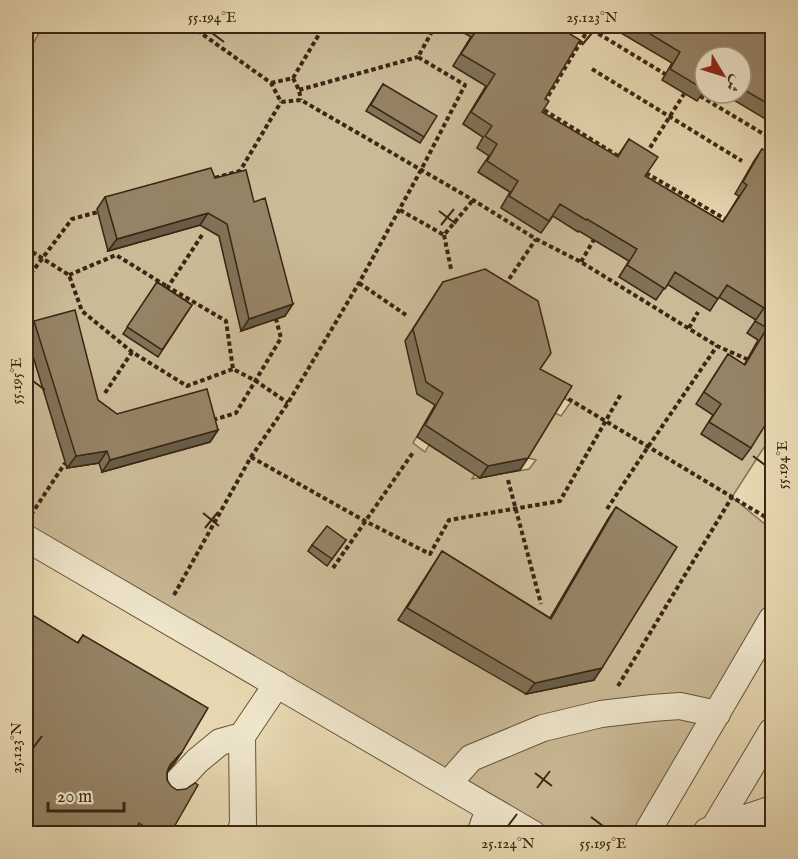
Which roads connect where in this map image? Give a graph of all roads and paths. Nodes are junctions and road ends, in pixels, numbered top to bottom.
1 (191, 26) edge
2 (324, 26) edge
3 (435, 26) edge
4 (418, 57) junction
5 (592, 69) dead end
6 (665, 74) dead end
7 (293, 78) junction
8 (271, 83) junction
9 (299, 90) junction
10 (684, 94) edge
11 (301, 100) junction
12 (280, 102) junction
13 (715, 105) edge
14 (670, 117) junction
15 (772, 140) edge
16 (618, 156) edge
17 (742, 161) dead end
18 (641, 163) edge
19 (421, 170) junction
20 (240, 171) junction
21 (646, 173) edge
22 (212, 179) edge
23 (242, 182) edge
24 (473, 200) junction
25 (400, 210) junction
26 (98, 212) dead end
27 (732, 213) edge
28 (599, 232) edge
29 (202, 235) edge
30 (444, 236) junction
31 (536, 239) junction
32 (26, 248) edge
33 (41, 258) junction
34 (581, 262) junction
35 (451, 268) dead end
36 (69, 275) junction
37 (26, 280) edge
38 (359, 283) junction
39 (168, 287) junction
40 (504, 287) edge
41 (698, 312) dead end
42 (26, 313) edge
43 (406, 315) dead end
44 (276, 319) edge
45 (688, 328) junction
46 (31, 332) dead end
47 (717, 346) junction
48 (132, 352) junction
49 (755, 354) edge
50 (233, 369) junction
51 (256, 381) junction
52 (105, 393) dead end
53 (561, 394) edge
54 (621, 394) dead end
55 (288, 403) junction
56 (606, 421) junction
57 (204, 422) edge
58 (648, 447) junction
59 (414, 451) dead end
60 (251, 457) junction
61 (65, 463) dead end
62 (508, 480) edge
63 (732, 497) junction
64 (515, 509) junction
65 (607, 509) dead end
66 (365, 521) junction
67 (772, 521) edge
68 (26, 524) edge
69 (26, 538) edge
70 (333, 568) edge
71 (541, 604) dead end
72 (161, 617) junction
73 (772, 620) edge
74 (277, 684) junction
75 (601, 714) junction
76 (717, 714) junction
77 (772, 731) edge
78 (242, 736) junction
79 (448, 784) junction
80 (174, 787) edge
81 (772, 809) edge
82 (492, 810) junction
83 (707, 831) edge
84 (239, 834) edge
85 (480, 834) edge
86 (533, 834) edge
87 (646, 834) edge

1 - 8 path
2 - 7 path
3 - 4 path
4 - 9 path
4 - 19 path
5 - 14 path
6 - 16 path
7 - 8 path
7 - 9 path
8 - 12 path
9 - 11 path
10 - 14 path
11 - 12 path
11 - 19 path
12 - 20 path
13 - 15 path
14 - 17 path
14 - 18 path
19 - 24 path
19 - 25 path
20 - 22 path
20 - 23 path
21 - 27 path
24 - 30 path
24 - 31 path
25 - 30 path
25 - 38 path
26 - 33 path
28 - 34 path
29 - 39 path
30 - 35 path
31 - 34 path
31 - 40 path
32 - 33 path
33 - 36 path
33 - 37 path
34 - 45 path
36 - 39 path
36 - 48 path
38 - 43 path
38 - 55 path
39 - 50 path
41 - 45 path
42 - 46 path
44 - 51 path
45 - 47 path
47 - 49 path
47 - 58 path
48 - 50 path
48 - 52 path
50 - 51 path
51 - 55 path
51 - 57 path
53 - 56 path
54 - 56 path
55 - 60 path
56 - 58 path
56 - 64 path
58 - 63 path
58 - 65 path
59 - 66 path
60 - 66 path
60 - 72 path
61 - 68 path
62 - 64 path
63 - 67 path
63 - 75 path
64 - 66 path
64 - 71 path
66 - 70 path
69 - 72 lane
72 - 74 lane
73 - 76 lane
74 - 78 lane
74 - 79 lane
75 - 76 lane
75 - 79 lane
76 - 87 lane
77 - 83 lane
78 - 80 lane
78 - 84 lane
79 - 82 lane
81 - 83 lane
82 - 85 lane
82 - 86 lane

